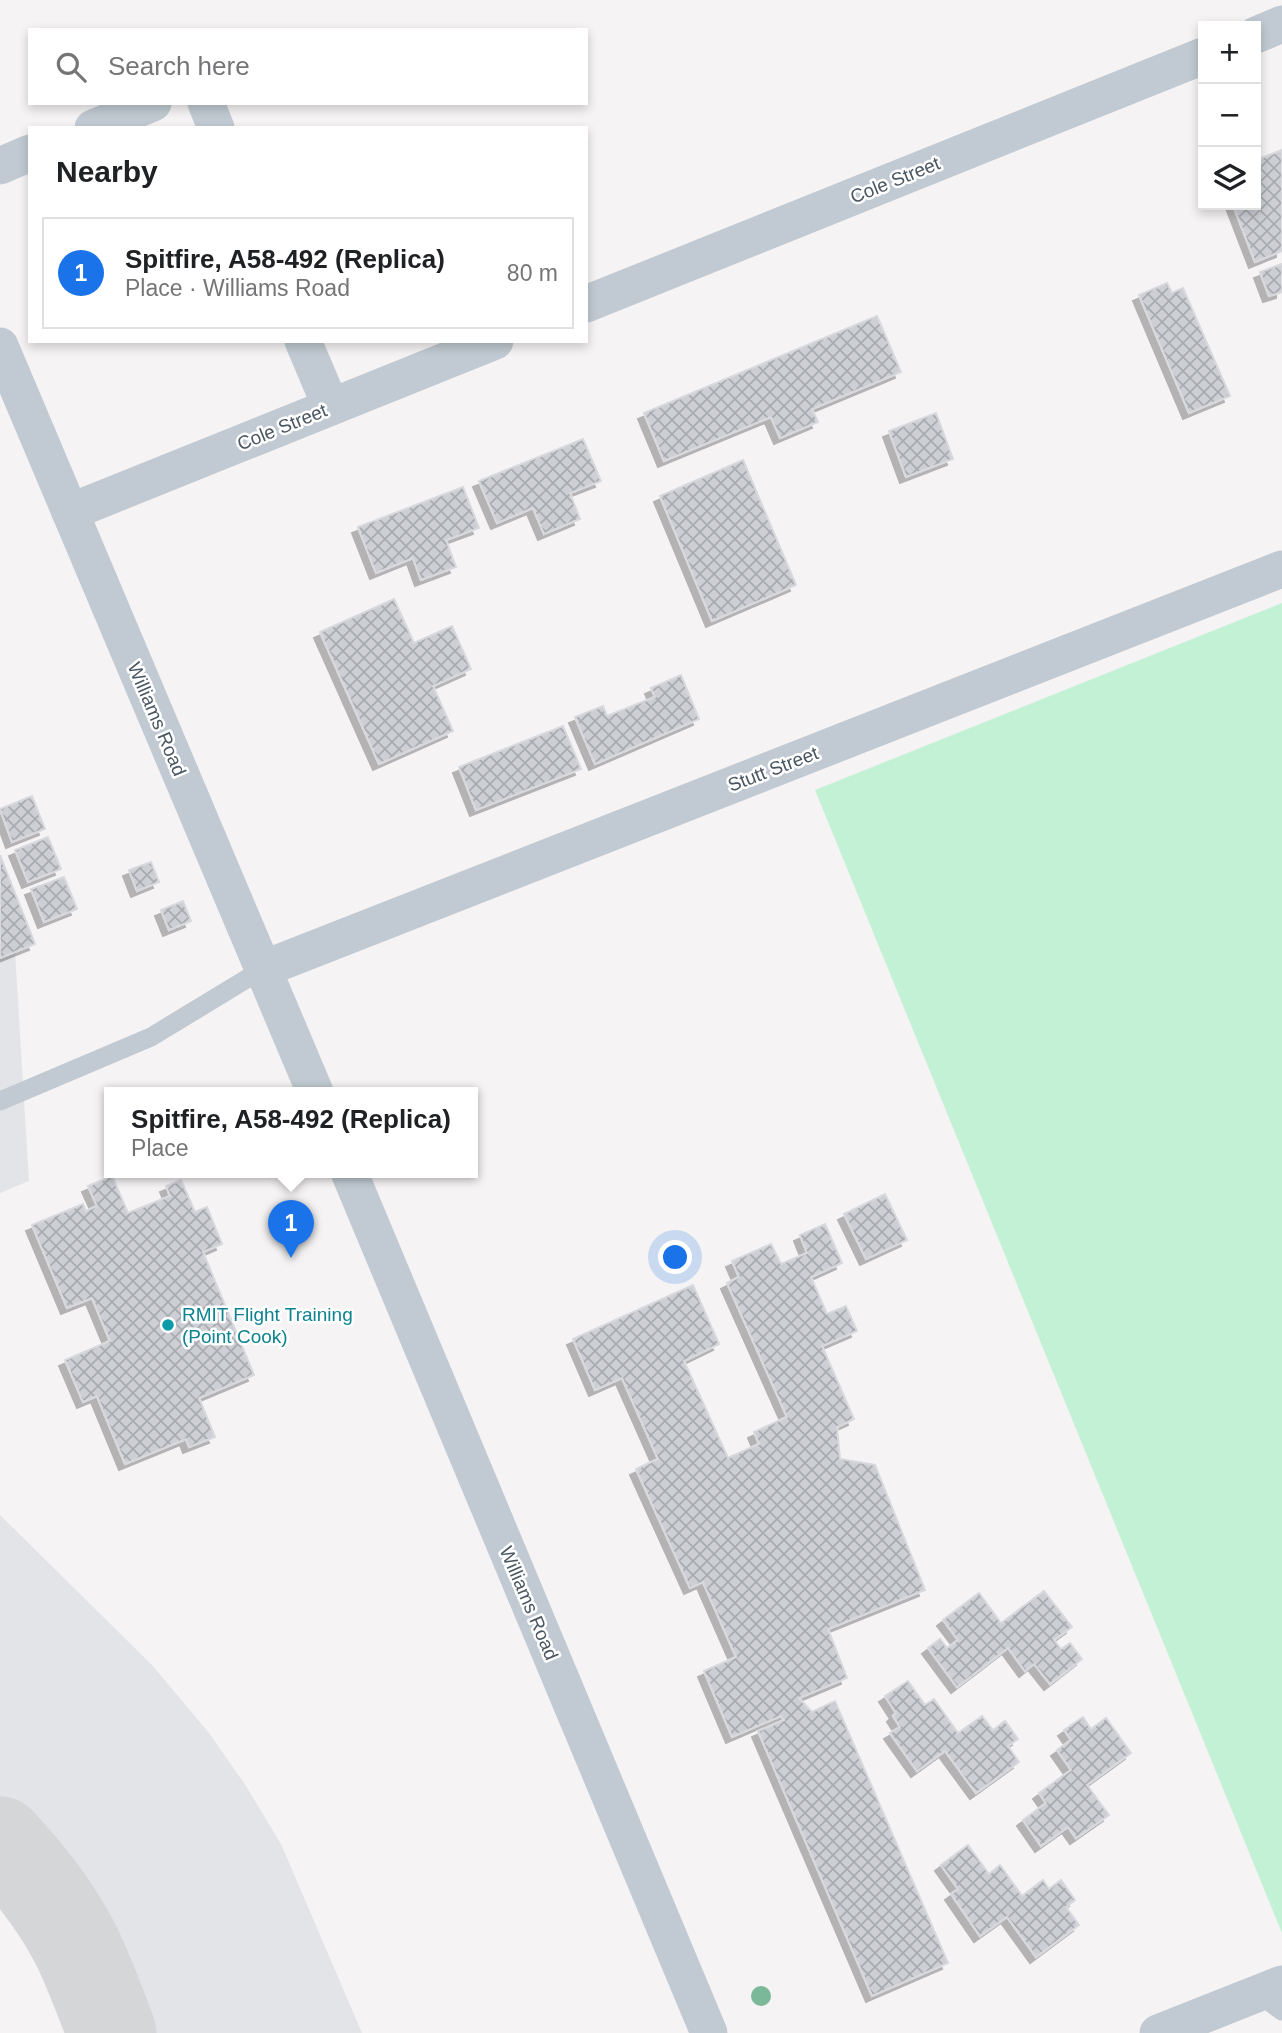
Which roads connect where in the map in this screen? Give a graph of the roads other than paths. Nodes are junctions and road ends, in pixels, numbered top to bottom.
1 (1282, 24) edge
2 (1261, 33) edge
3 (1198, 58) edge
4 (148, 105) edge
5 (207, 105) edge
6 (98, 126) edge
7 (215, 126) edge
8 (28, 154) edge
9 (0, 166) edge
10 (588, 303) edge
11 (304, 343) edge
12 (490, 343) edge
13 (0, 346) edge
14 (331, 407) junction
15 (70, 512) junction
16 (1282, 569) edge
17 (263, 968) junction
18 (313, 1087) edge
19 (0, 1101) edge
20 (352, 1178) edge
21 (1274, 1996) edge
22 (709, 2033) edge
23 (1158, 2033) edge

1 - 2 street
3 - 10 street, Cole Street
4 - 6 street
5 - 7 street
8 - 9 street
11 - 14 street
12 - 14 street, Cole Street
13 - 15 street, Williams Road
14 - 15 street, Cole Street
15 - 17 street, Williams Road
16 - 17 street, Stutt Street
17 - 18 street, Williams Road
17 - 19 lane
20 - 22 street, Williams Road
21 - 23 street

